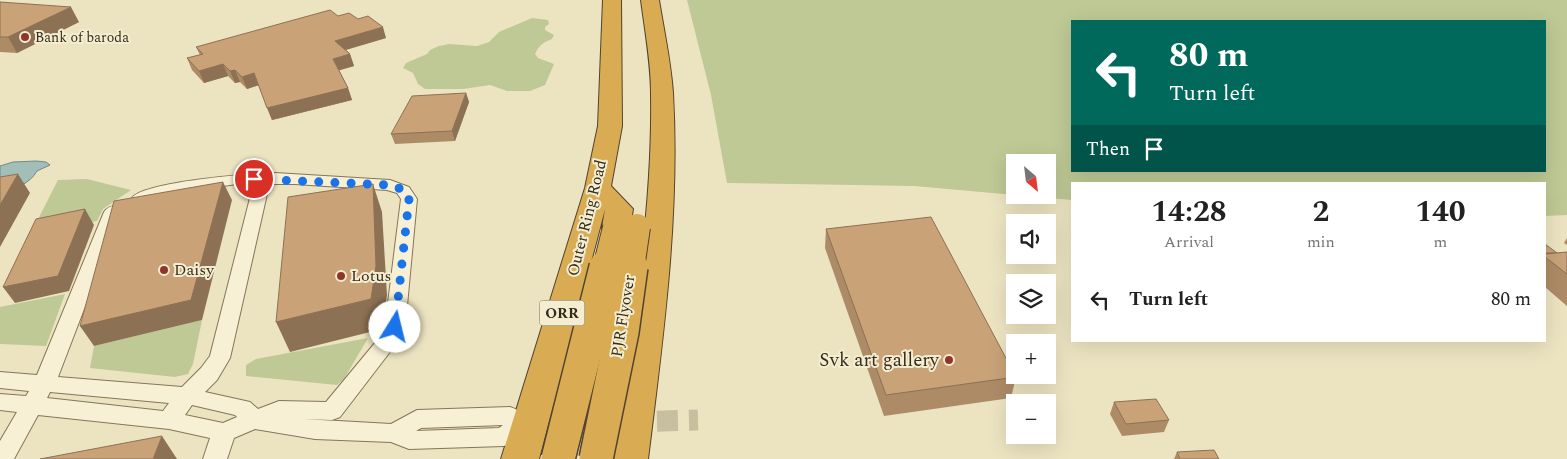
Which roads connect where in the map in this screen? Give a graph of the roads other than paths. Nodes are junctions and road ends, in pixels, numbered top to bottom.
1 (612, 0) edge
2 (650, 0) edge
3 (661, 172) junction
4 (599, 177) junction
5 (259, 194) dead end
6 (627, 227) junction
7 (0, 380) edge
8 (44, 384) junction
9 (188, 396) junction
10 (0, 402) edge
11 (30, 407) junction
12 (169, 420) junction
13 (255, 420) junction
14 (224, 432) junction
15 (394, 433) dead end
16 (2, 459) edge
17 (216, 459) edge
18 (520, 459) edge
19 (558, 459) edge
20 (596, 459) edge
21 (630, 459) edge

1 - 4 highway, Outer Ring Road / ORR
2 - 3 highway
3 - 6 highway, PJR Flyover
3 - 21 highway
4 - 6 highway, PJR Flyover
4 - 18 highway, Outer Ring Road / ORR
5 - 9 street
6 - 19 highway, PJR Flyover, bridge
6 - 20 highway, PJR Flyover, bridge
7 - 8 street
8 - 9 street
8 - 11 street
8 - 13 street
9 - 12 street
9 - 13 street
10 - 11 street
11 - 12 street
11 - 16 street
12 - 14 street
13 - 14 street
13 - 15 street
14 - 17 street

